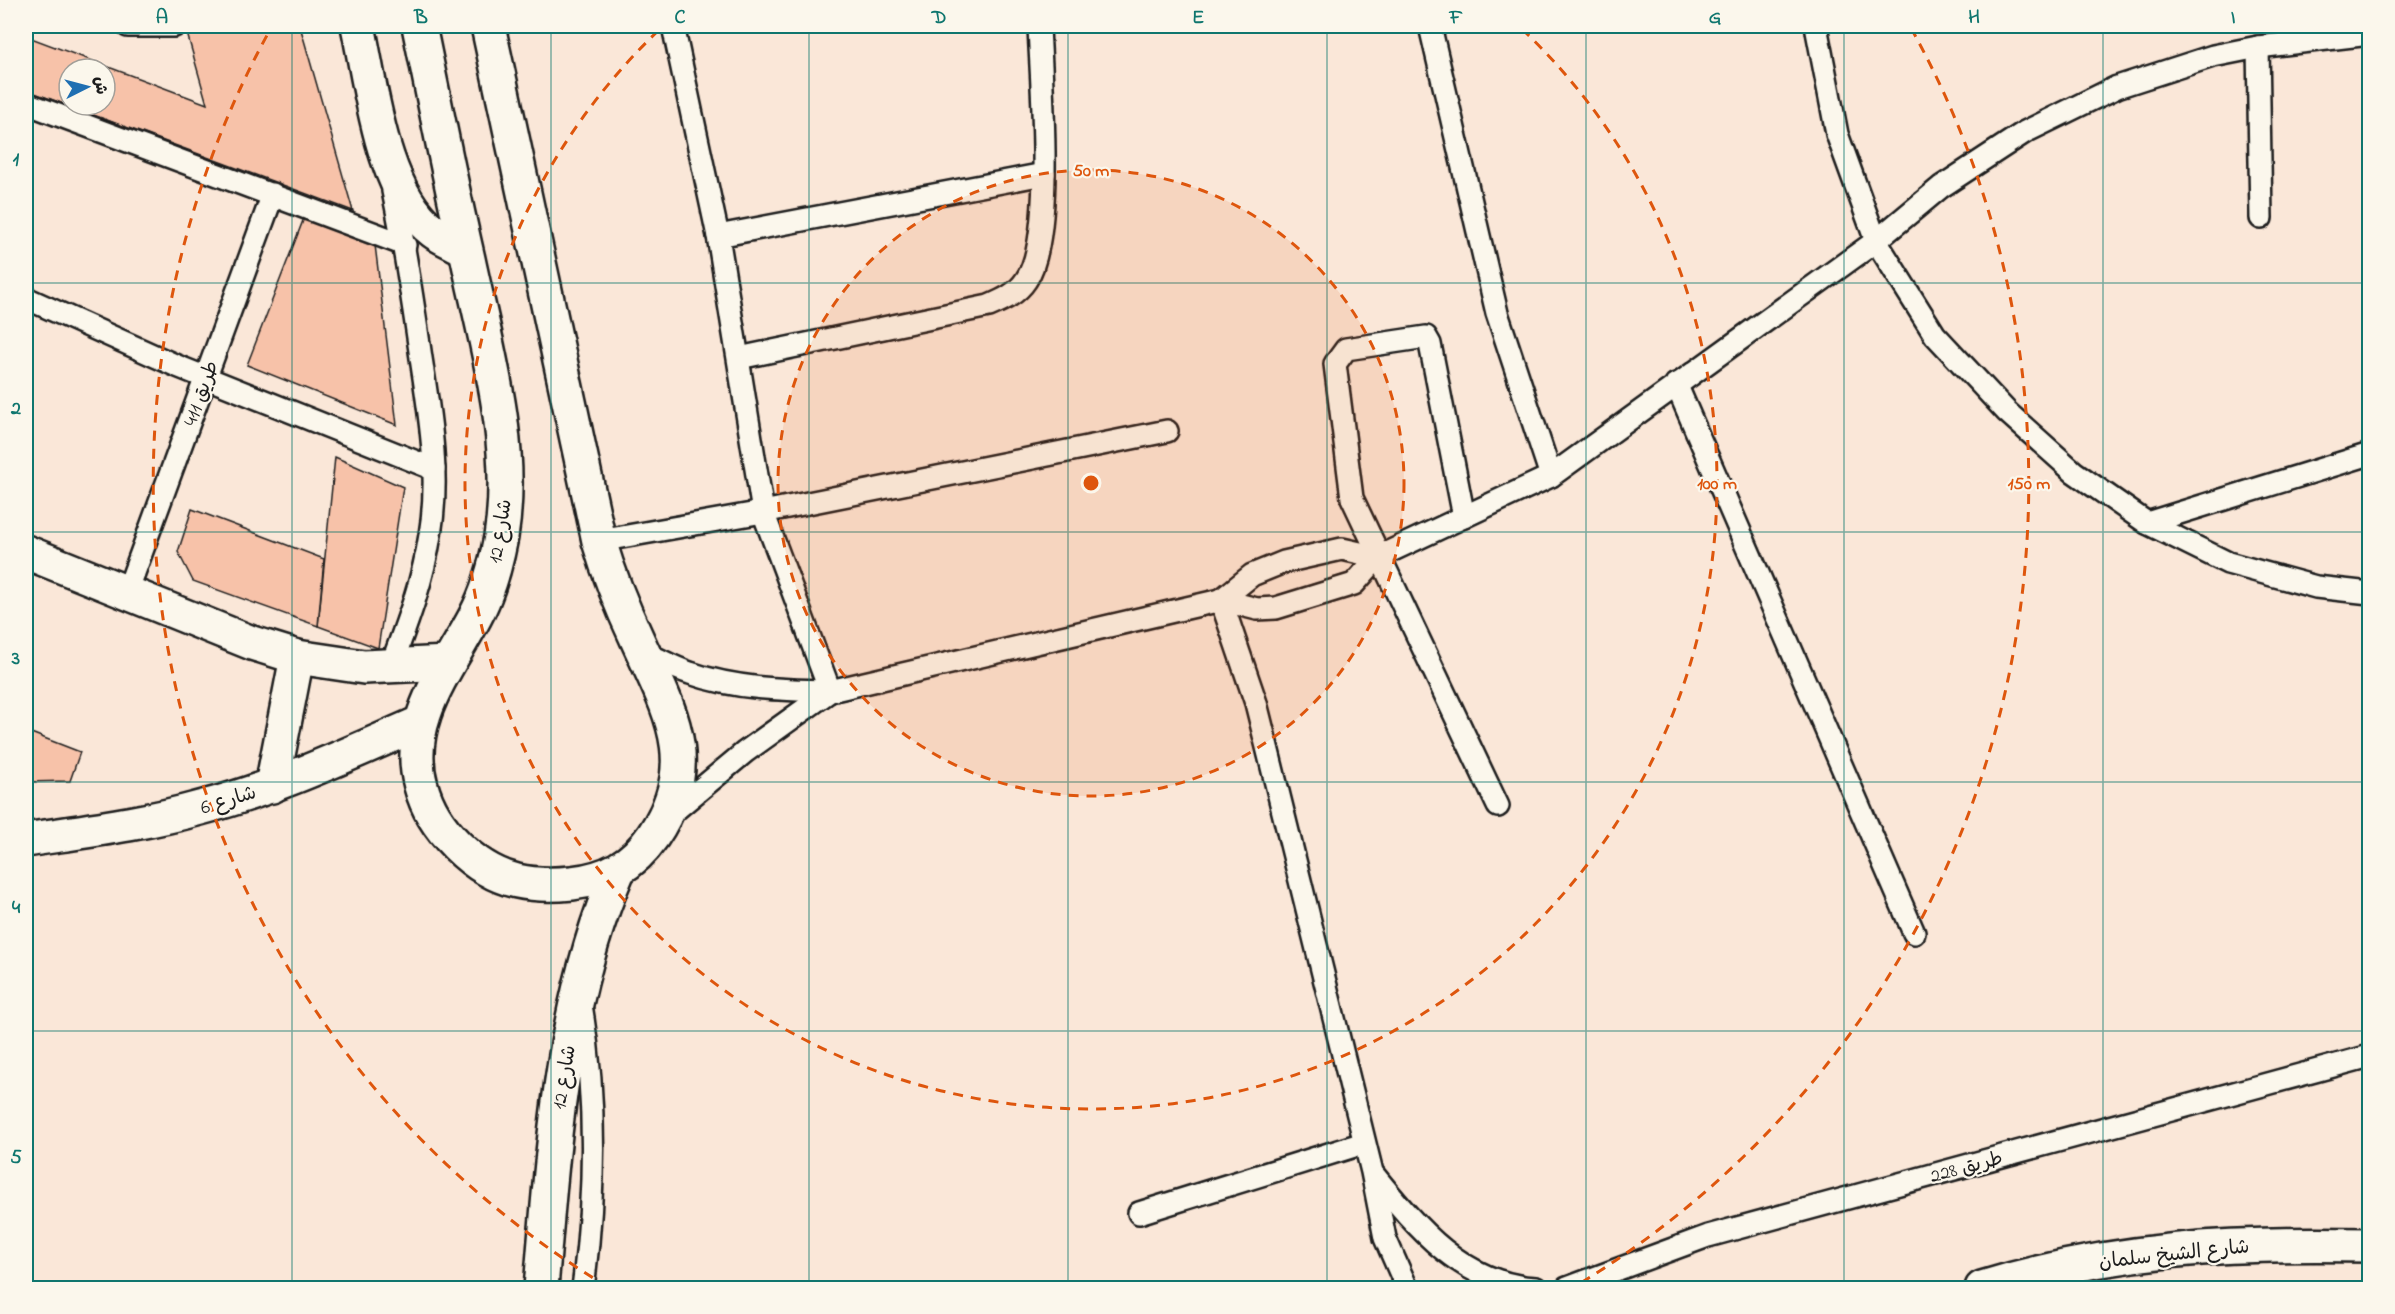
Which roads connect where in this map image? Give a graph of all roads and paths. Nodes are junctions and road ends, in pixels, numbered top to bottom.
1 (128, 26) edge
2 (174, 26) edge
3 (358, 26) edge
4 (419, 26) edge
5 (488, 26) edge
6 (673, 26) edge
7 (1040, 26) edge
8 (1430, 26) edge
9 (1816, 26) edge
10 (2370, 34) edge
11 (2258, 47) junction
12 (26, 103) edge
13 (386, 156) junction
14 (1044, 174) junction
15 (273, 194) junction
16 (2261, 218) dead end
17 (718, 236) junction
18 (1876, 241) junction
19 (405, 245) junction
20 (465, 249) junction
21 (26, 298) edge
22 (739, 358) junction
23 (206, 377) junction
24 (1676, 384) junction
25 (1167, 431) dead end
26 (2370, 454) edge
27 (434, 469) junction
28 (1551, 476) junction
29 (763, 512) junction
30 (1464, 517) junction
31 (2147, 523) junction
32 (599, 541) junction
33 (26, 552) edge
34 (1378, 557) junction
35 (127, 592) junction
36 (2370, 593) edge
37 (1221, 600) junction
38 (643, 652) junction
39 (297, 657) junction
40 (448, 663) junction
41 (391, 666) junction
42 (830, 691) junction
43 (420, 723) junction
44 (272, 786) junction
45 (1498, 806) dead end
46 (665, 819) junction
47 (26, 840) edge
48 (617, 873) junction
49 (1914, 933) dead end
50 (578, 992) junction
51 (2370, 1056) edge
52 (1364, 1143) junction
53 (1372, 1172) junction
54 (1139, 1213) dead end
55 (2370, 1245) edge
56 (541, 1288) edge
57 (583, 1288) edge
58 (1407, 1288) edge
59 (1536, 1288) edge
60 (1567, 1288) edge
61 (1982, 1288) edge

1 - 2 lane
3 - 13 street
4 - 20 street, شارع 12
5 - 32 street, شارع 12
6 - 17 lane
7 - 14 lane
8 - 28 lane
9 - 18 lane
10 - 11 lane
11 - 16 lane
11 - 18 lane
12 - 15 lane
13 - 19 lane
13 - 20 street
14 - 17 lane
14 - 22 lane
15 - 19 lane
15 - 23 lane, طريق 411
17 - 22 lane
18 - 24 lane
18 - 31 lane
19 - 27 lane
20 - 40 street, شارع 12
21 - 23 lane
22 - 29 lane
23 - 27 lane
23 - 35 lane, طريق 411
24 - 28 lane
24 - 49 lane
25 - 29 lane
26 - 31 lane
27 - 41 lane
28 - 30 lane
29 - 32 lane
29 - 42 lane
30 - 34 lane
30 - 34 lane
31 - 36 lane
32 - 38 street, شارع 12
33 - 35 street
34 - 37 lane
34 - 37 lane
34 - 45 lane
35 - 39 street
37 - 42 lane
37 - 52 lane
38 - 42 lane
38 - 46 street, شارع 12
39 - 41 street
39 - 44 street
40 - 41 street
40 - 43 street, شارع 12
42 - 46 lane
43 - 44 street, شارع 6
43 - 48 street, شارع 12
44 - 47 street, شارع 6
46 - 48 street, شارع 12
48 - 50 street, شارع 12
50 - 56 street, شارع 12
50 - 57 lane
51 - 60 lane, طريق 228
52 - 53 lane
52 - 54 lane
53 - 58 lane
53 - 59 lane
55 - 61 street, شارع الشيخ سلمان

